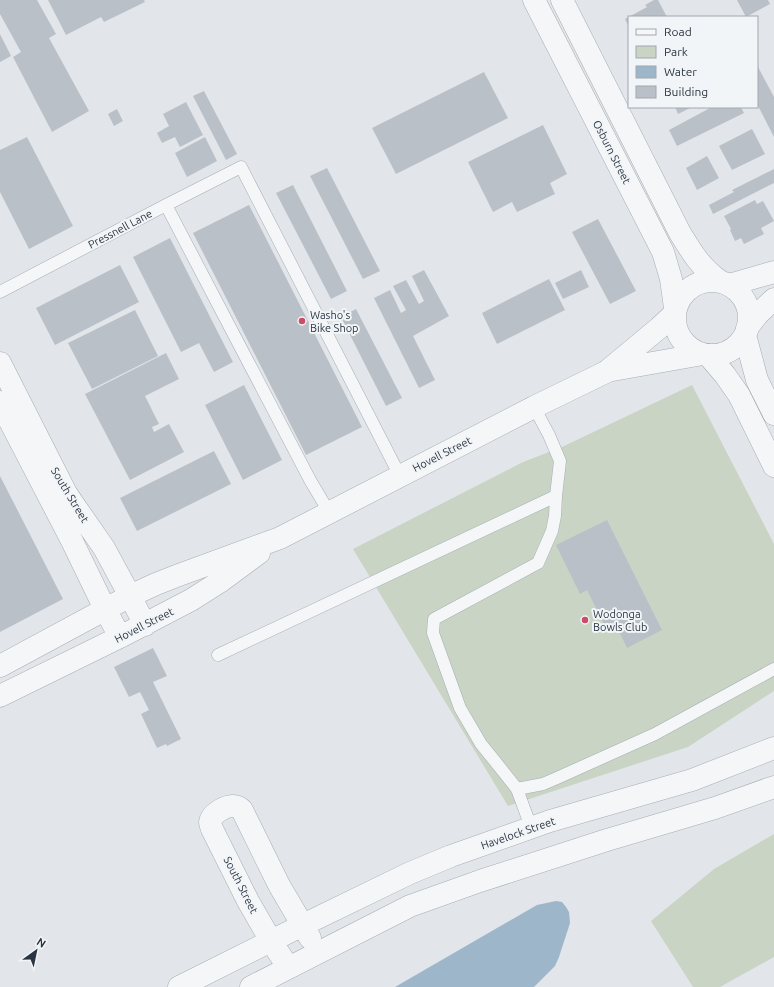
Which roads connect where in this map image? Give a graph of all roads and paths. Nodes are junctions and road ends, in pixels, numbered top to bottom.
1 (534, 0) edge
2 (562, 0) edge
3 (166, 205) junction
4 (774, 272) edge
5 (725, 284) junction
6 (0, 292) edge
7 (774, 299) edge
8 (675, 311) junction
9 (746, 331) junction
10 (706, 354) junction
11 (0, 363) edge
12 (606, 372) junction
13 (0, 402) edge
14 (534, 407) junction
15 (774, 414) edge
16 (774, 466) edge
17 (400, 476) junction
18 (556, 496) junction
19 (330, 512) junction
20 (280, 538) junction
21 (130, 596) junction
22 (105, 609) junction
23 (145, 625) junction
24 (120, 637) junction
25 (218, 655) dead end
26 (0, 666) edge
27 (774, 669) edge
28 (0, 696) edge
29 (774, 748) edge
30 (774, 787) edge
31 (517, 789) junction
32 (531, 827) junction
33 (303, 925) junction
34 (270, 941) junction
35 (318, 952) junction
36 (288, 968) junction
37 (179, 987) edge
38 (251, 987) edge

1 - 8 street, Osburn Street
2 - 5 street
3 - 6 lane, Pressnell Lane
3 - 17 lane, Pressnell Lane
3 - 19 lane
4 - 5 street
5 - 8 street
5 - 9 street
7 - 9 street
8 - 10 street
8 - 12 street, Hovell Street
9 - 10 street
9 - 15 street
10 - 12 street, Hovell Street
10 - 16 street
11 - 21 street, South Street
12 - 14 street, Hovell Street
13 - 22 street, South Street
14 - 17 street, Hovell Street
14 - 18 lane
17 - 19 street, Hovell Street
18 - 25 lane
18 - 31 lane
19 - 20 street, Hovell Street
20 - 21 street, Hovell Street
20 - 23 street, Hovell Street
21 - 22 street, Hovell Street
21 - 23 street, South Street
22 - 24 street, South Street
22 - 26 street, Hovell Street
23 - 24 street, Hovell Street
24 - 28 street, Hovell Street
27 - 31 lane
29 - 32 street, Havelock Street
30 - 35 street
31 - 32 lane
32 - 33 street, Havelock Street
33 - 34 street, Havelock Street
33 - 34 street, South Street
33 - 35 street
34 - 36 street
34 - 37 street, Havelock Street
35 - 36 street
36 - 38 street

